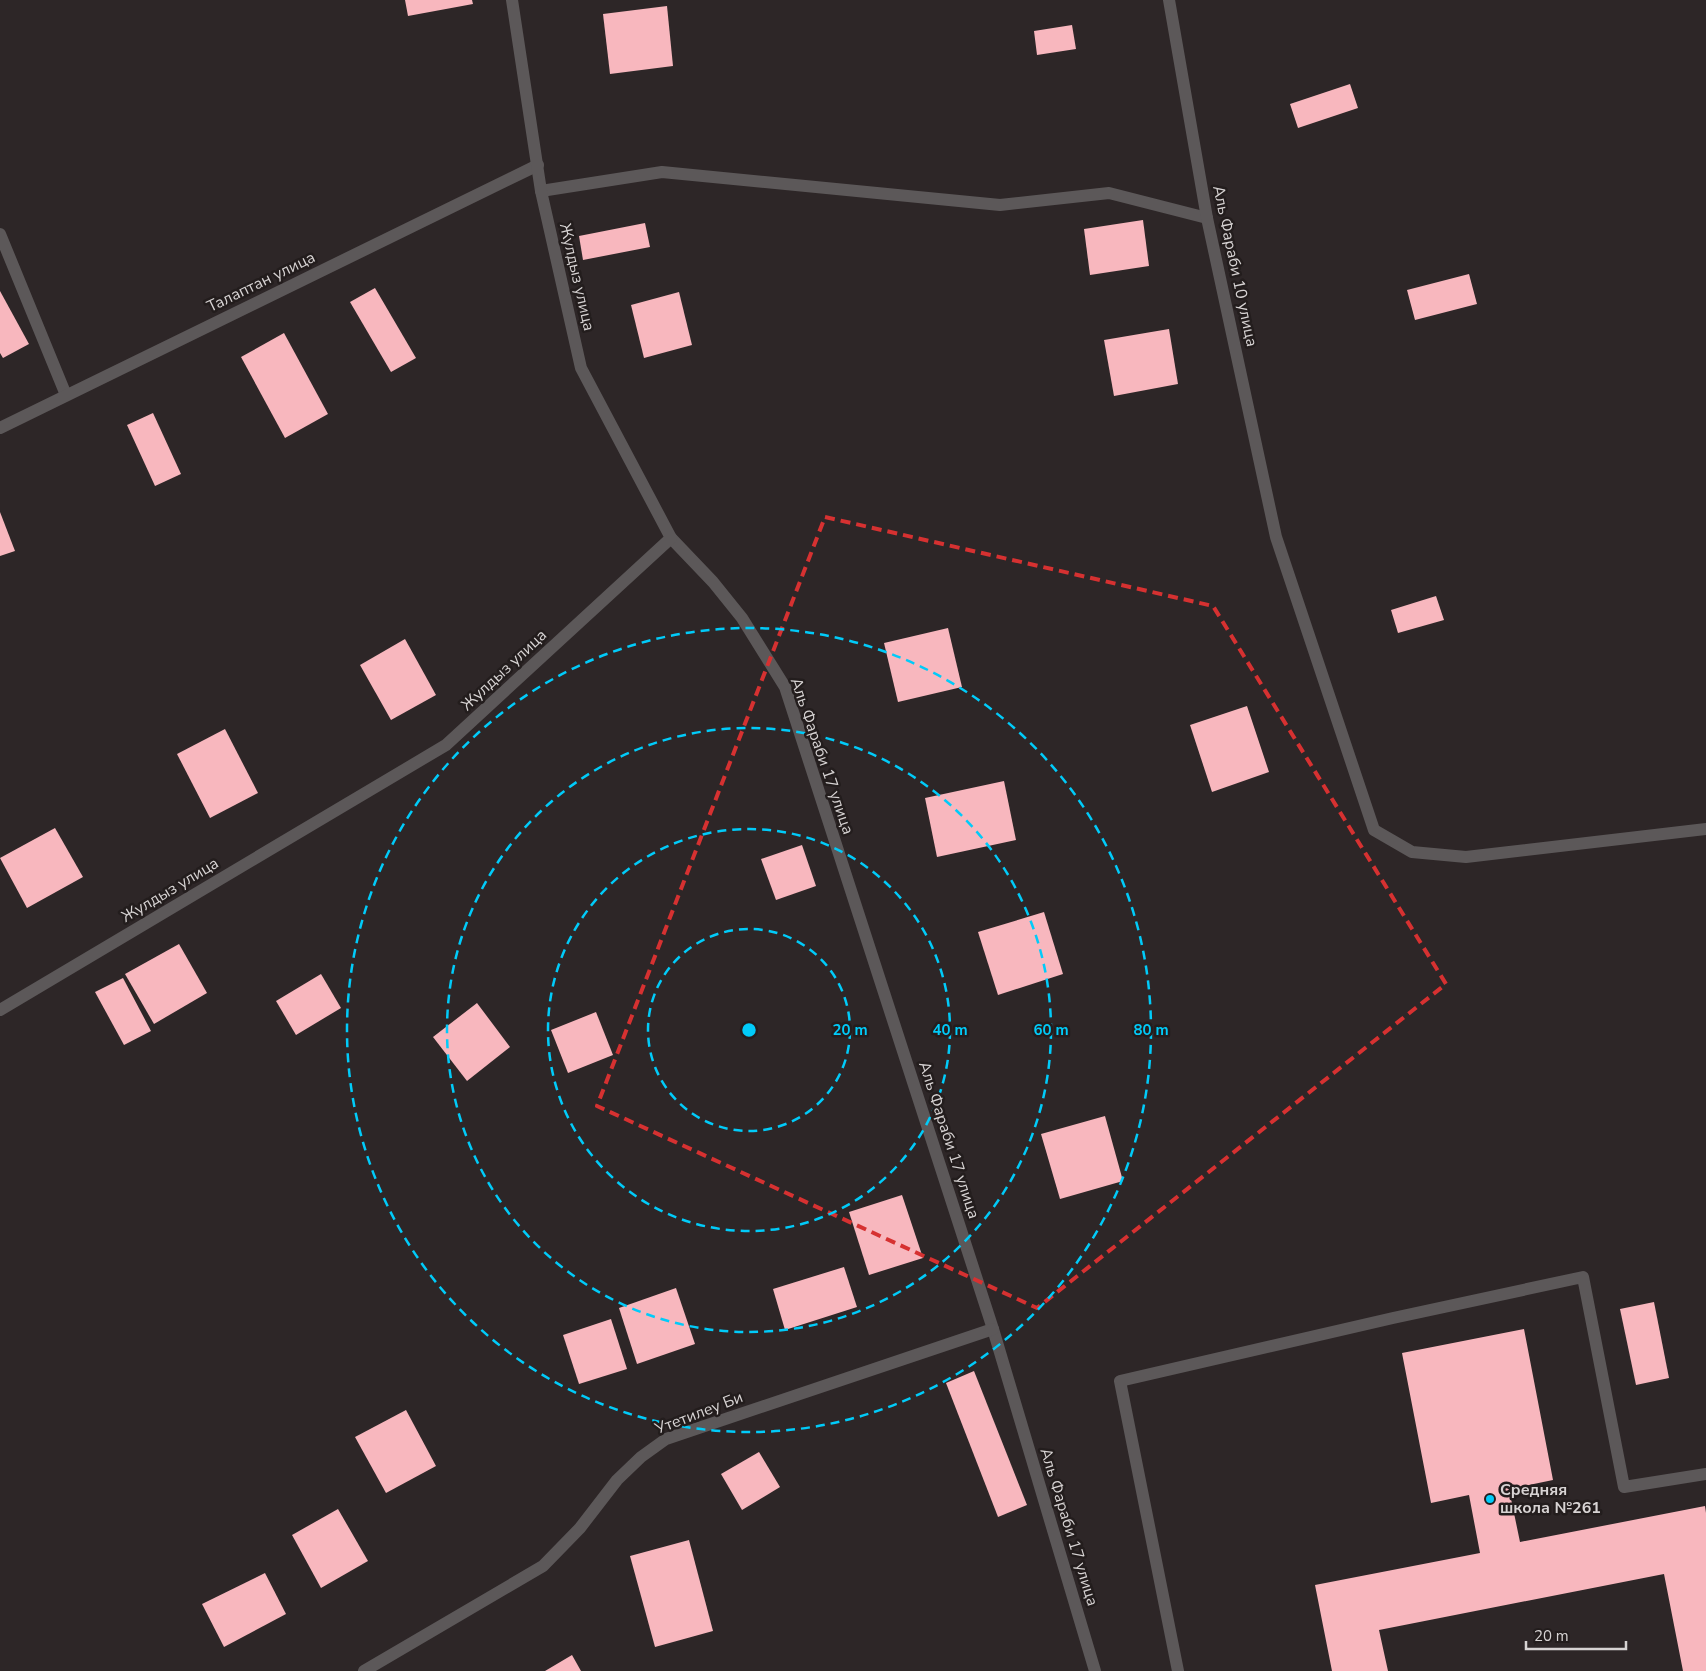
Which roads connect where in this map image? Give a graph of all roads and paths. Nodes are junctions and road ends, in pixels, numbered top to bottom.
1 (512, 0) edge
2 (1169, 0) edge
3 (538, 165) junction
4 (541, 191) junction
5 (1207, 218) junction
6 (0, 234) edge
7 (66, 395) junction
8 (0, 428) edge
9 (671, 538) junction
10 (1706, 829) edge
11 (0, 1010) edge
12 (993, 1329) junction
13 (1706, 1474) edge
14 (364, 1671) edge
15 (1095, 1671) edge
16 (1178, 1671) edge

1 - 3 street, Жулдыз улица
2 - 5 street, Аль Фараби 10 улица
3 - 4 street, Жулдыз улица
3 - 7 street, Талаптан улица
4 - 5 street
4 - 9 street, Жулдыз улица
5 - 10 street, Аль Фараби 10 улица
6 - 7 street
7 - 8 street, Талаптан улица
9 - 11 street, Жулдыз улица
9 - 12 street, Аль Фараби 17 улица
12 - 14 street, Утетилеу Би
12 - 15 street, Аль Фараби 17 улица
13 - 16 street

